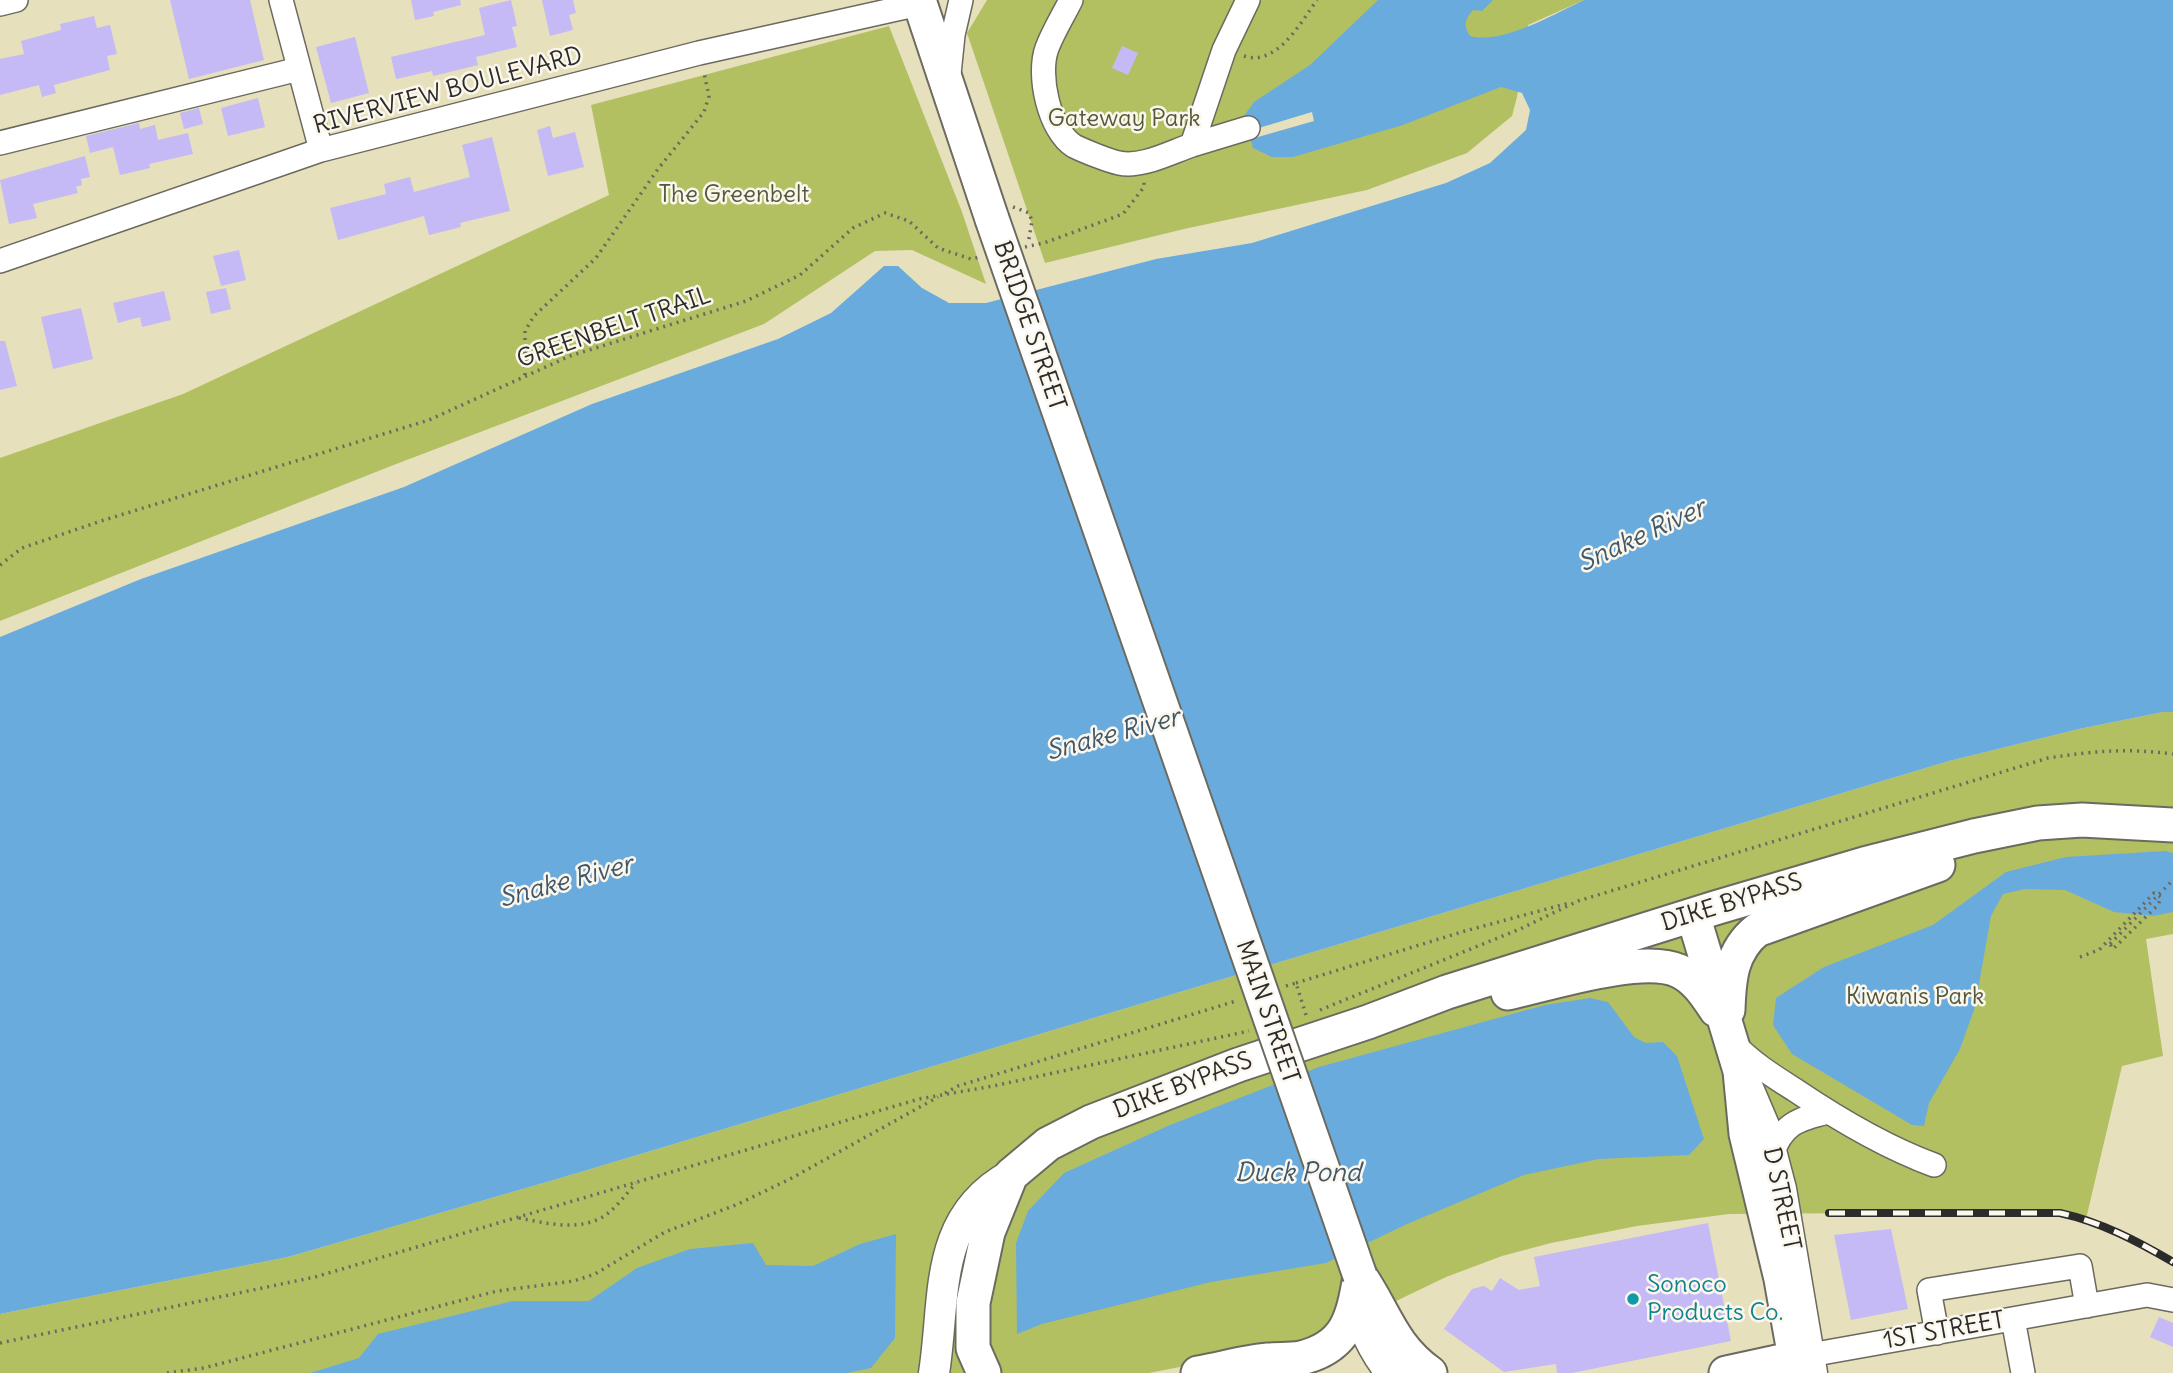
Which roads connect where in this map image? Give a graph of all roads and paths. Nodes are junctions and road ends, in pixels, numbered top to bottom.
1 (16, 0) edge
2 (281, 0) edge
3 (961, 0) edge
4 (1071, 0) edge
5 (1248, 0) edge
6 (1317, 0) edge
7 (918, 1) edge
8 (0, 4) edge
9 (1224, 50) junction
10 (699, 53) junction
11 (299, 69) junction
12 (947, 88) junction
13 (1248, 128) dead end
14 (0, 143) edge
15 (1192, 145) junction
16 (321, 150) junction
17 (1144, 161) junction
18 (1000, 214) junction
19 (1027, 246) junction
20 (1016, 249) dead end
21 (982, 256) dead end
22 (0, 261) edge
23 (525, 375) junction
24 (0, 565) edge
25 (1140, 648) joint
26 (2173, 754) edge
27 (2105, 821) junction
28 (2173, 825) edge
29 (1977, 850) junction
30 (2173, 880) edge
31 (1578, 901) junction
32 (1695, 923) junction
33 (2080, 957) dead end
34 (1296, 983) junction
35 (1278, 989) dead end
36 (1236, 1001) dead end
37 (1452, 1005) junction
38 (1318, 1010) dead end
39 (1294, 1018) dead end
40 (1368, 1022) junction
41 (1260, 1028) dead end
42 (1733, 1047) junction
43 (943, 1095) junction
44 (1828, 1112) junction
45 (1772, 1155) junction
46 (1934, 1165) dead end
47 (1011, 1175) junction
48 (638, 1182) junction
49 (517, 1218) junction
50 (1358, 1286) junction
51 (1785, 1299) junction
52 (2168, 1299) edge
53 (2087, 1306) junction
54 (2013, 1319) junction
55 (1937, 1333) junction
56 (0, 1343) edge
57 (1806, 1362) edge
58 (1284, 1366) edge
59 (1741, 1372) edge
60 (167, 1373) edge
61 (934, 1373) edge
62 (953, 1373) edge
63 (984, 1373) edge
64 (1198, 1373) edge
65 (1391, 1373) edge
66 (1430, 1373) edge
67 (2024, 1373) edge

1 - 8 street
2 - 11 street
3 - 12 street
4 - 17 street
5 - 9 street
6 - 9 path
7 - 10 street, RIVERVIEW BOULEVARD
7 - 12 highway, BRIDGE STREET
9 - 15 street
10 - 16 street, RIVERVIEW BOULEVARD
10 - 23 path
11 - 14 street
11 - 16 street
12 - 18 highway, BRIDGE STREET
13 - 15 street
15 - 17 street
16 - 22 street, RIVERVIEW BOULEVARD
17 - 19 path
18 - 19 path
18 - 25 highway, BRIDGE STREET, bridge
19 - 20 path
21 - 23 path, GREENBELT TRAIL
23 - 24 path, GREENBELT TRAIL
25 - 50 highway, MAIN STREET, bridge
26 - 31 path
27 - 28 highway, DIKE BYPASS
27 - 29 highway, DIKE BYPASS
27 - 32 highway, DIKE BYPASS
29 - 32 highway, DIKE BYPASS
29 - 42 highway
30 - 33 path, bridge
31 - 34 path
31 - 38 path
32 - 37 highway, DIKE BYPASS
32 - 40 highway, DIKE BYPASS
32 - 42 highway, D STREET
34 - 35 path
34 - 39 path
36 - 43 path
37 - 40 highway, DIKE BYPASS
37 - 42 highway
40 - 47 highway, DIKE BYPASS
41 - 43 path
42 - 44 street
42 - 45 main road, D STREET
42 - 51 highway, D STREET
43 - 48 path
43 - 60 path
44 - 45 street
44 - 46 street
45 - 57 main road, D STREET
47 - 61 main road
47 - 62 main road
47 - 63 highway
48 - 49 path
48 - 49 path
49 - 56 path
50 - 58 highway
50 - 65 main road, MAIN STREET
50 - 66 highway
51 - 57 highway, D STREET
51 - 59 highway
52 - 53 street, 1ST STREET
53 - 54 street, 1ST STREET
53 - 55 street
54 - 55 street, 1ST STREET
54 - 67 street
55 - 57 street, 1ST STREET
57 - 59 highway, 1ST STREET
58 - 64 highway

